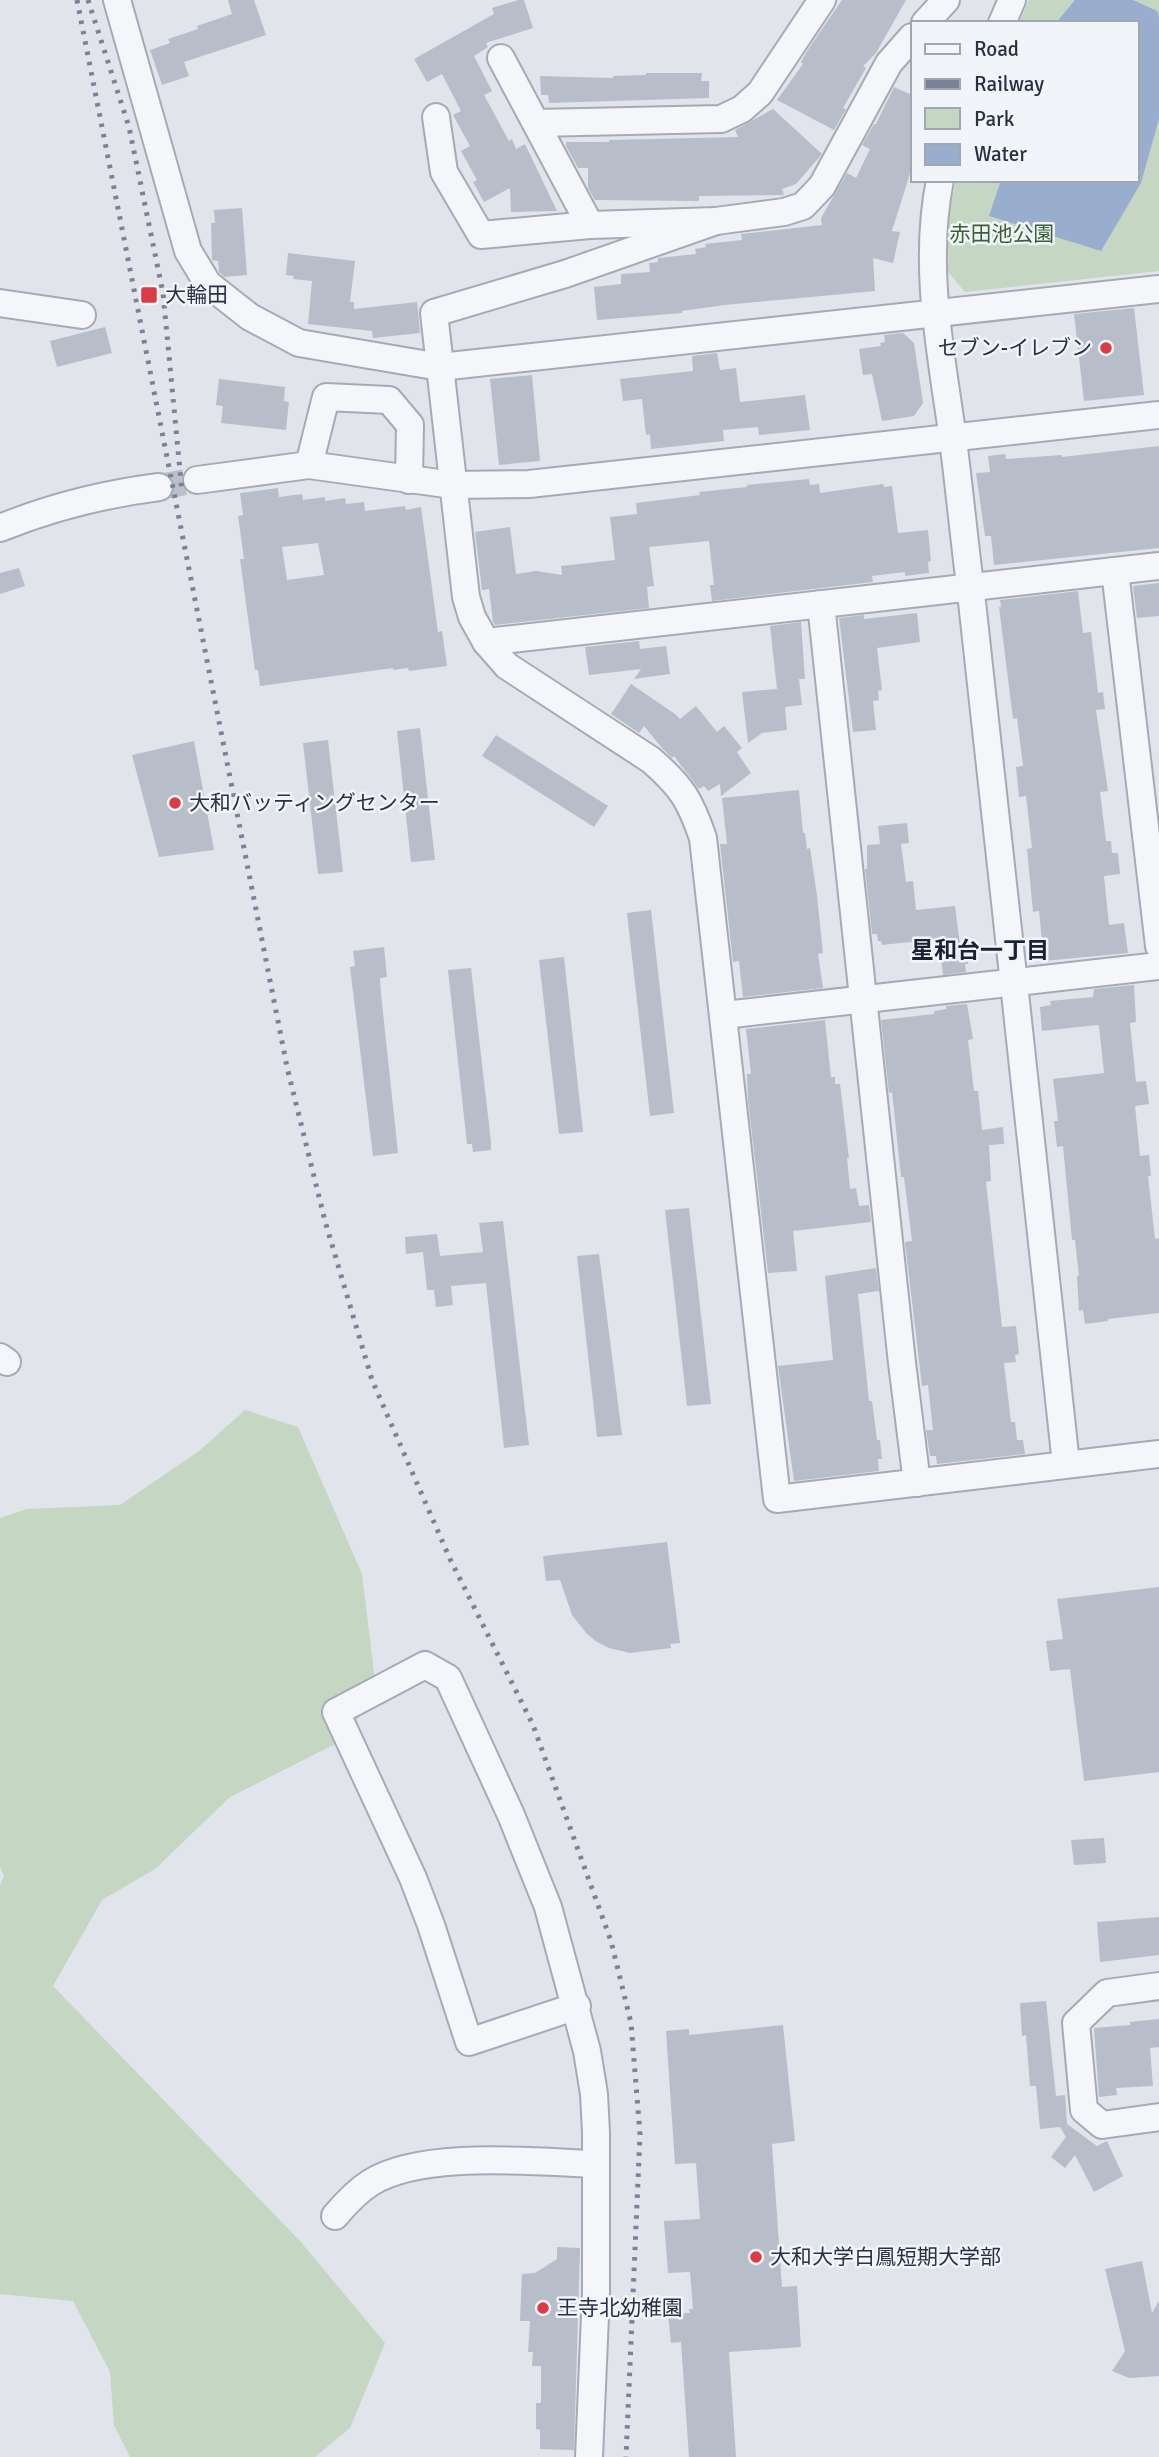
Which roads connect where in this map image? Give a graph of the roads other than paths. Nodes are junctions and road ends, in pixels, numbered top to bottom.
1 (117, 0) edge
2 (822, 0) edge
3 (946, 0) edge
4 (1012, 0) edge
5 (927, 21) edge
6 (1003, 21) edge
7 (911, 38) edge
8 (501, 58) dead end
9 (436, 117) dead end
10 (536, 123) junction
11 (940, 182) edge
12 (716, 221) junction
13 (590, 225) junction
14 (1159, 289) edge
15 (0, 303) edge
16 (935, 313) junction
17 (82, 316) dead end
18 (440, 367) junction
19 (1159, 415) edge
20 (953, 438) junction
21 (309, 465) junction
22 (197, 480) tunnel mouth
23 (409, 480) junction
24 (453, 485) junction
25 (159, 487) tunnel mouth
26 (0, 528) edge
27 (1159, 566) edge
28 (1115, 571) junction
29 (970, 586) junction
30 (821, 604) junction
31 (486, 642) junction
32 (1159, 946) edge
33 (1159, 966) edge
34 (1015, 983) junction
35 (863, 998) junction
36 (724, 1015) junction
37 (1159, 1454) edge
38 (1066, 1464) junction
39 (917, 1483) junction
40 (1159, 1986) edge
41 (577, 2006) junction
42 (1159, 2117) edge
43 (596, 2164) junction
44 (335, 2216) dead end
45 (589, 2457) edge

1 - 18 street
2 - 10 street
3 - 5 street
4 - 6 street
7 - 12 street
8 - 10 street
9 - 13 street
10 - 13 street
11 - 16 street
12 - 13 street
12 - 18 street
14 - 16 street
15 - 17 street
16 - 18 street
16 - 20 street
18 - 24 street
19 - 20 street
20 - 24 street
20 - 29 street
21 - 22 street
21 - 23 street
21 - 23 street
23 - 24 street
24 - 31 street
25 - 26 street
27 - 28 street
28 - 29 street
28 - 32 street
29 - 30 street
29 - 34 street
30 - 31 street
30 - 35 street
31 - 36 street
33 - 34 street
34 - 35 street
34 - 38 street
35 - 36 street
35 - 39 street
36 - 39 street
37 - 38 street
38 - 39 street
40 - 42 street
41 - 41 street
41 - 43 street
43 - 44 street
43 - 45 street

